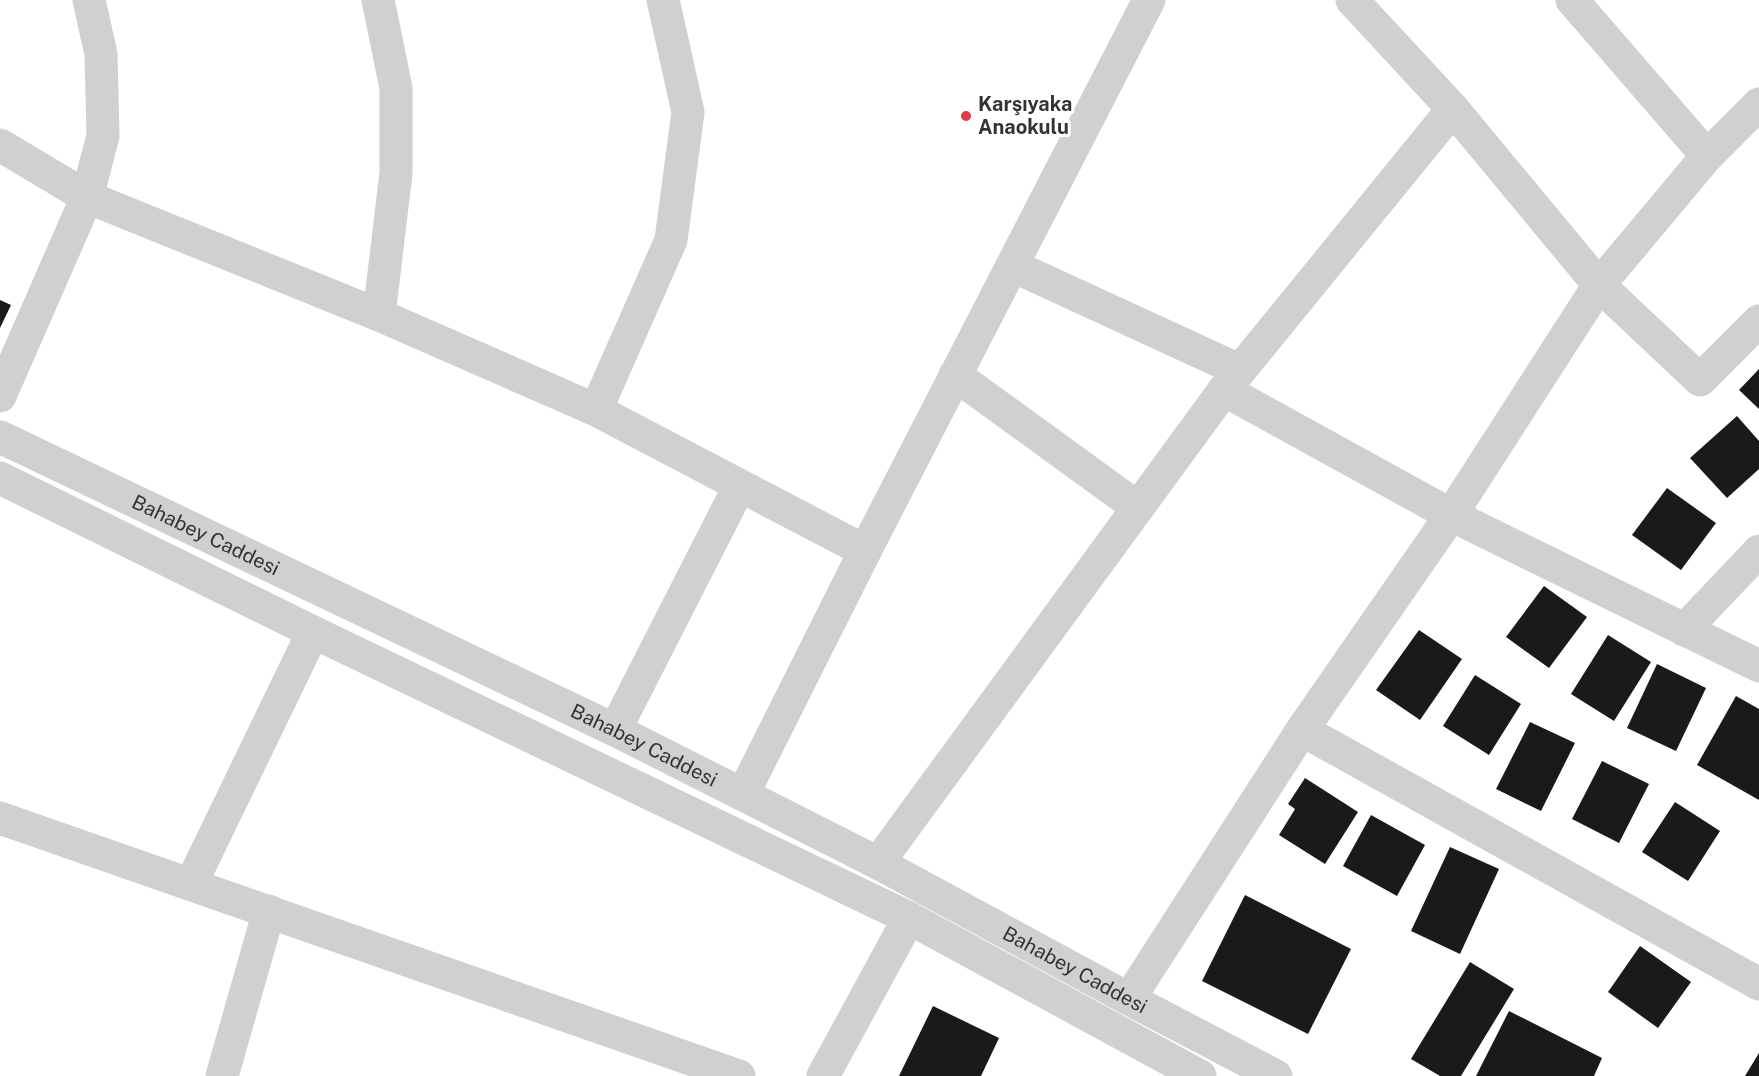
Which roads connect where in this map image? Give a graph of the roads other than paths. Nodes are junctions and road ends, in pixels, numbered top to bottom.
1 (89, 0) edge
2 (378, 0) edge
3 (663, 0) edge
4 (1149, 0) edge
5 (1352, 0) edge
6 (1572, 0) edge
7 (1759, 104) edge
8 (1453, 109) junction
9 (0, 145) edge
10 (1707, 156) junction
11 (87, 197) junction
12 (1013, 266) junction
13 (1599, 285) junction
14 (379, 315) junction
15 (1759, 321) edge
16 (955, 375) junction
17 (1231, 380) junction
18 (0, 396) edge
19 (596, 410) junction
20 (0, 437) edge
21 (0, 478) edge
22 (739, 487) junction
23 (1137, 507) junction
24 (1451, 515) junction
25 (865, 551) junction
26 (1759, 551) edge
27 (1684, 630) junction
28 (313, 632) junction
29 (1759, 666) edge
30 (615, 730) junction
31 (1302, 730) junction
32 (743, 794) junction
33 (0, 818) edge
34 (878, 863) junction
35 (191, 884) junction
36 (269, 911) junction
37 (909, 918) junction
38 (1759, 984) edge
39 (1129, 999) junction
40 (1166, 1068) edge
41 (222, 1076) edge
42 (739, 1076) edge
43 (823, 1076) edge
44 (1200, 1076) edge
45 (1276, 1076) edge

1 - 11 street
2 - 14 street
3 - 19 street
4 - 12 street
5 - 8 street
6 - 10 street
7 - 10 street
8 - 13 street
8 - 17 street
9 - 11 street
10 - 13 street
11 - 14 street
11 - 18 street
12 - 16 street
12 - 17 street
13 - 15 street
13 - 24 street
14 - 19 street
16 - 23 street
16 - 25 street
17 - 23 street
17 - 24 street
19 - 22 street
20 - 30 street, Bahabey Caddesi
21 - 28 street, Bahabey Caddesi
22 - 25 street
22 - 30 street
23 - 34 street
24 - 27 street
24 - 31 street
25 - 32 street
26 - 27 street
27 - 29 street
28 - 35 street
28 - 37 street, Bahabey Caddesi
30 - 32 street, Bahabey Caddesi
31 - 38 street
31 - 39 street
32 - 34 street, Bahabey Caddesi
33 - 35 street
34 - 39 street, Bahabey Caddesi
35 - 36 street
36 - 41 street
36 - 42 street
37 - 40 street, Bahabey Caddesi
37 - 43 street
39 - 45 street, Bahabey Caddesi
40 - 44 street, Bahabey Caddesi

